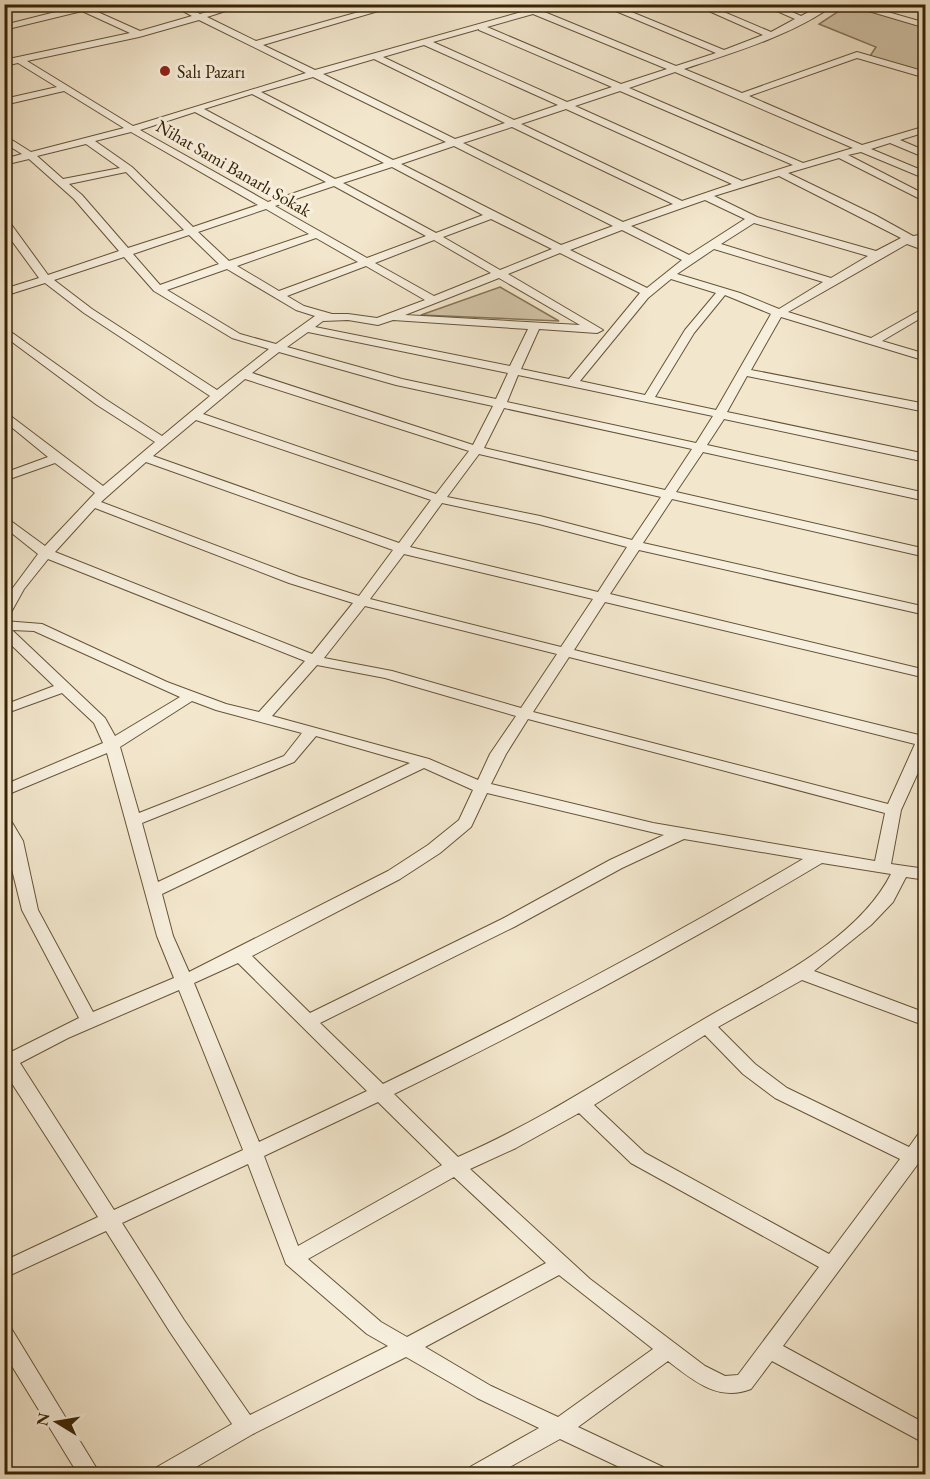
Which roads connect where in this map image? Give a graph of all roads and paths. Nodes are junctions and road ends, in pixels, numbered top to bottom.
1 (99, 4) edge
2 (174, 4) edge
3 (243, 4) edge
4 (362, 4) edge
5 (516, 4) edge
6 (558, 4) edge
7 (603, 4) edge
8 (697, 4) edge
9 (765, 4) edge
10 (831, 4) edge
11 (849, 4) edge
12 (394, 5) edge
13 (79, 7) edge
14 (377, 11) junction
15 (535, 12) junction
16 (195, 17) junction
17 (804, 20) junction
18 (926, 26) edge
19 (4, 28) edge
20 (482, 28) junction
21 (139, 34) junction
22 (771, 35) junction
23 (427, 43) junction
24 (253, 45) junction
25 (724, 53) junction
26 (376, 57) junction
27 (20, 60) junction
28 (4, 63) edge
29 (675, 69) junction
30 (315, 74) junction
31 (926, 75) edge
32 (619, 87) junction
33 (64, 88) junction
34 (254, 91) junction
35 (742, 96) junction
36 (4, 102) edge
37 (565, 105) junction
38 (195, 109) junction
39 (512, 123) junction
40 (132, 129) junction
41 (926, 129) edge
42 (4, 138) edge
43 (87, 140) junction
44 (892, 140) junction
45 (452, 143) junction
46 (864, 148) junction
47 (840, 155) junction
48 (926, 155) edge
49 (32, 157) junction
50 (4, 162) edge
51 (392, 162) junction
52 (803, 166) junction
53 (128, 169) junction
54 (780, 172) junction
55 (926, 176) edge
56 (62, 182) junction
57 (331, 183) junction
58 (741, 184) junction
59 (706, 196) junction
60 (926, 199) edge
61 (682, 205) junction
62 (267, 206) junction
63 (492, 215) junction
64 (753, 219) junction
65 (4, 222) edge
66 (621, 226) junction
67 (190, 232) junction
68 (318, 234) junction
69 (434, 236) junction
70 (918, 238) edge
71 (712, 245) junction
72 (926, 248) edge
73 (559, 250) junction
74 (125, 254) junction
75 (877, 255) junction
76 (689, 259) junction
77 (367, 262) junction
78 (228, 265) junction
79 (500, 274) junction
80 (668, 275) junction
81 (45, 278) junction
82 (830, 281) junction
83 (158, 289) junction
84 (723, 291) junction
85 (648, 292) junction
86 (4, 293) edge
87 (279, 295) junction
88 (435, 301) junction
89 (926, 310) edge
90 (779, 313) junction
91 (329, 317) junction
92 (391, 318) junction
93 (535, 326) junction
94 (305, 328) junction
95 (4, 330) edge
96 (597, 330) junction
97 (616, 332) junction
98 (872, 342) junction
99 (276, 349) junction
100 (926, 358) edge
101 (513, 371) junction
102 (743, 372) junction
103 (243, 374) junction
104 (573, 383) junction
105 (217, 396) junction
106 (647, 399) junction
107 (500, 404) junction
108 (926, 408) edge
109 (720, 414) junction
110 (194, 416) junction
111 (7, 419) edge
112 (164, 443) junction
113 (697, 449) junction
114 (476, 450) junction
115 (57, 458) junction
116 (146, 458) junction
117 (926, 458) edge
118 (4, 477) edge
119 (667, 493) junction
120 (926, 497) edge
121 (97, 498) junction
122 (440, 499) junction
123 (4, 520) edge
124 (636, 545) junction
125 (402, 549) junction
126 (46, 553) junction
127 (926, 553) edge
128 (604, 596) junction
129 (361, 602) junction
130 (926, 611) edge
131 (4, 613) edge
132 (4, 625) edge
133 (4, 630) edge
134 (566, 653) junction
135 (314, 660) junction
136 (926, 674) edge
137 (64, 687) junction
138 (191, 696) junction
139 (4, 710) edge
140 (525, 714) junction
141 (262, 718) junction
142 (312, 731) junction
143 (925, 739) edge
144 (112, 745) junction
145 (424, 762) junction
146 (482, 787) junction
147 (4, 791) edge
148 (893, 810) junction
149 (133, 821) junction
150 (4, 823) edge
151 (683, 833) junction
152 (821, 856) junction
153 (891, 870) junction
154 (926, 875) edge
155 (154, 891) junction
156 (240, 955) junction
157 (801, 973) junction
158 (184, 982) junction
159 (926, 1020) edge
160 (89, 1021) junction
161 (306, 1022) junction
162 (706, 1026) junction
163 (6, 1059) edge
164 (381, 1092) junction
165 (581, 1104) junction
166 (926, 1138) edge
167 (254, 1154) junction
168 (911, 1156) junction
169 (457, 1166) junction
170 (110, 1220) junction
171 (292, 1258) junction
172 (560, 1265) junction
173 (832, 1265) junction
174 (4, 1270) edge
175 (4, 1334) edge
176 (406, 1347) junction
177 (668, 1350) junction
178 (771, 1350) junction
179 (246, 1427) junction
180 (559, 1428) junction
181 (926, 1435) edge
182 (89, 1474) edge
183 (165, 1474) edge
184 (478, 1474) edge
185 (655, 1474) edge

1 - 13 street
2 - 16 street
3 - 16 street
4 - 14 street
5 - 15 street
6 - 15 street
7 - 25 street
8 - 22 street
9 - 17 street
10 - 17 street
11 - 18 street
12 - 14 street
13 - 19 street
13 - 21 street
14 - 24 street
15 - 20 street
15 - 29 street
16 - 21 street
16 - 24 street
17 - 22 street
20 - 23 street
20 - 32 street
21 - 27 street
22 - 25 street
23 - 26 street
23 - 37 street
24 - 30 street
25 - 29 street
26 - 30 street
26 - 39 street
27 - 28 street
27 - 33 street, Nihat Sami Banarlı Sokak
29 - 32 street
29 - 35 street
30 - 34 street
30 - 45 street
31 - 35 street
32 - 37 street
32 - 52 street
33 - 36 street
33 - 40 street, Nihat Sami Banarlı Sokak
34 - 38 street
34 - 51 street
35 - 46 street
37 - 39 street
37 - 58 street
38 - 40 street
38 - 57 street
39 - 45 street
39 - 61 street
40 - 43 street
40 - 62 street, Nihat Sami Banarlı Sokak
41 - 44 street
42 - 49 street
43 - 49 street
43 - 53 street
44 - 46 street
44 - 48 street
45 - 51 street
45 - 66 street
46 - 47 street
46 - 55 street
47 - 52 street
47 - 60 street
49 - 50 street
49 - 56 street
51 - 57 street
51 - 63 street
52 - 54 street
53 - 56 street
53 - 67 street
54 - 58 street
54 - 70 street
56 - 74 street
57 - 62 street
57 - 69 street
58 - 59 street
59 - 61 street
59 - 64 street
61 - 66 street
62 - 67 street
62 - 68 street, Nihat Sami Banarlı Sokak
63 - 69 street
63 - 73 street
64 - 71 street
64 - 75 street
65 - 81 street
66 - 73 street
66 - 76 street
67 - 74 street
67 - 78 street
68 - 77 street, Nihat Sami Banarlı Sokak
68 - 78 street
69 - 77 street
69 - 79 street
70 - 72 street
70 - 75 street
71 - 76 street
71 - 82 street
73 - 79 street
73 - 85 street
74 - 81 street
74 - 83 street
75 - 82 street
76 - 80 street
77 - 87 street
77 - 88 street, Nihat Sami Banarlı Sokak
78 - 83 street
78 - 87 street
79 - 88 street
79 - 96 street
80 - 84 street
80 - 85 street
81 - 86 street
81 - 105 street
82 - 90 street
83 - 99 street
84 - 90 street
84 - 106 street
85 - 97 street
87 - 91 street
88 - 92 street
89 - 98 street
90 - 98 street
90 - 102 street
91 - 92 street
91 - 94 street
92 - 93 street
93 - 96 street
93 - 101 street
94 - 99 street
94 - 101 street
95 - 112 street
96 - 97 street
97 - 104 street
98 - 100 street
99 - 103 street
99 - 107 street
101 - 104 street
101 - 107 street
102 - 108 street
102 - 109 street
103 - 105 street
103 - 114 street
104 - 106 street
105 - 110 street
106 - 109 street
107 - 113 street
107 - 114 street
109 - 113 street
109 - 117 street
110 - 112 street
110 - 122 street
111 - 115 street
112 - 116 street
113 - 119 street
113 - 120 street
114 - 119 street
114 - 122 street
115 - 118 street
115 - 121 street
116 - 121 street
116 - 125 street
119 - 124 street
119 - 127 street
121 - 126 street
121 - 129 street
122 - 124 street
122 - 125 street
123 - 126 street
124 - 128 street
124 - 130 street
125 - 128 street
125 - 129 street
126 - 131 street
126 - 135 street
128 - 134 street
128 - 136 street
129 - 134 street
129 - 135 street
132 - 138 street
133 - 137 street
134 - 140 street
134 - 143 street
135 - 140 street
135 - 141 street
137 - 139 street
137 - 144 street
138 - 141 street
138 - 144 street
140 - 146 street
140 - 148 street
141 - 142 street
142 - 145 street
142 - 149 street
143 - 148 street
144 - 147 street
144 - 149 street
145 - 146 street
145 - 155 street
146 - 151 street
146 - 156 street
148 - 153 street
149 - 155 street
150 - 160 street
151 - 152 street
151 - 161 street
152 - 153 street
152 - 164 street
153 - 154 street
153 - 157 street
155 - 158 street
156 - 158 street
156 - 161 street
157 - 159 street
157 - 162 street
158 - 160 street
158 - 167 street
160 - 163 street
161 - 164 street
162 - 165 street
162 - 168 street
163 - 170 street
164 - 167 street
164 - 169 street
165 - 169 street
165 - 173 street
166 - 168 street
167 - 170 street
167 - 171 street
168 - 173 street
169 - 171 street
169 - 172 street
170 - 174 street
170 - 179 street
171 - 176 street
172 - 176 street
172 - 177 street
173 - 178 street
175 - 182 street
176 - 179 street
176 - 180 street
177 - 178 street
177 - 180 street
178 - 181 street
179 - 183 street
180 - 184 street
180 - 185 street

